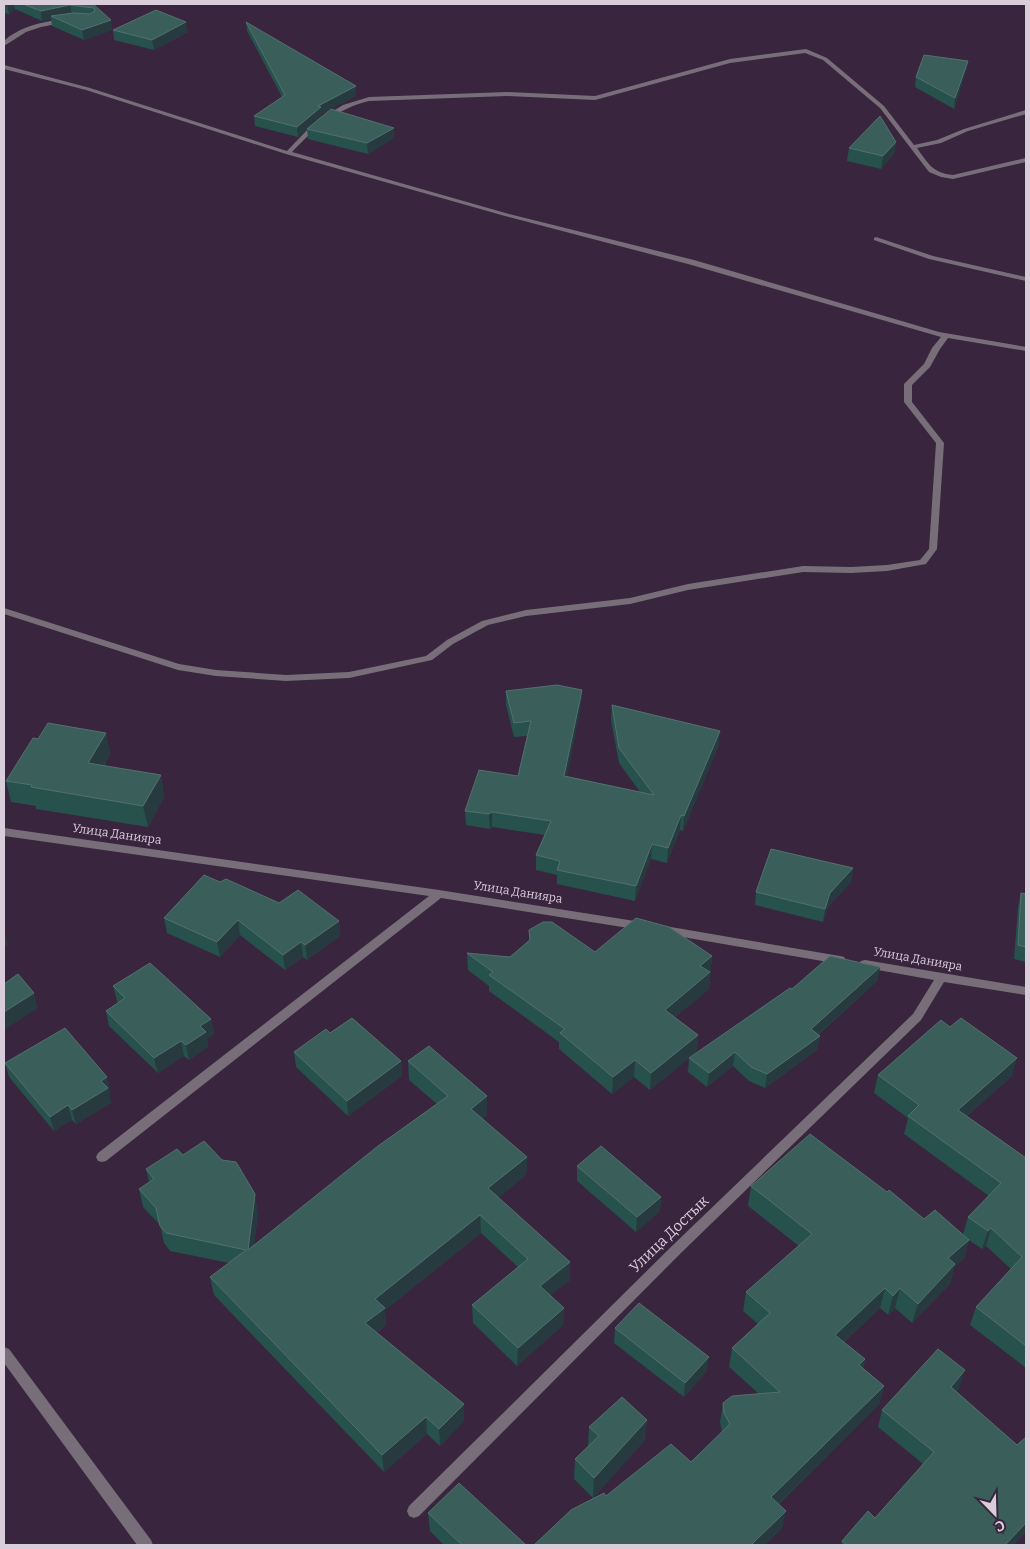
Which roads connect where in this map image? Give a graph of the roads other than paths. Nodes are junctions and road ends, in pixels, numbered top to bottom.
1 (75, 19) edge
2 (4, 44) edge
3 (4, 67) edge
4 (1026, 112) edge
5 (912, 147) junction
6 (288, 152) junction
7 (1026, 160) edge
8 (876, 239) dead end
9 (1026, 279) edge
10 (946, 335) junction
11 (1026, 349) edge
12 (4, 611) edge
13 (4, 832) edge
14 (439, 894) junction
15 (941, 978) junction
16 (1026, 991) edge
17 (102, 1157) dead end
18 (4, 1353) edge
19 (414, 1511) dead end
20 (146, 1545) edge

1 - 2 street
3 - 6 street
4 - 5 street
5 - 6 street
5 - 7 street
6 - 10 street
8 - 9 street
10 - 11 street
10 - 12 street
13 - 14 street, Улица Данияра
14 - 15 street, Улица Данияра
14 - 17 street
15 - 16 street, Улица Данияра
15 - 19 street, Улица Достык
18 - 20 street

